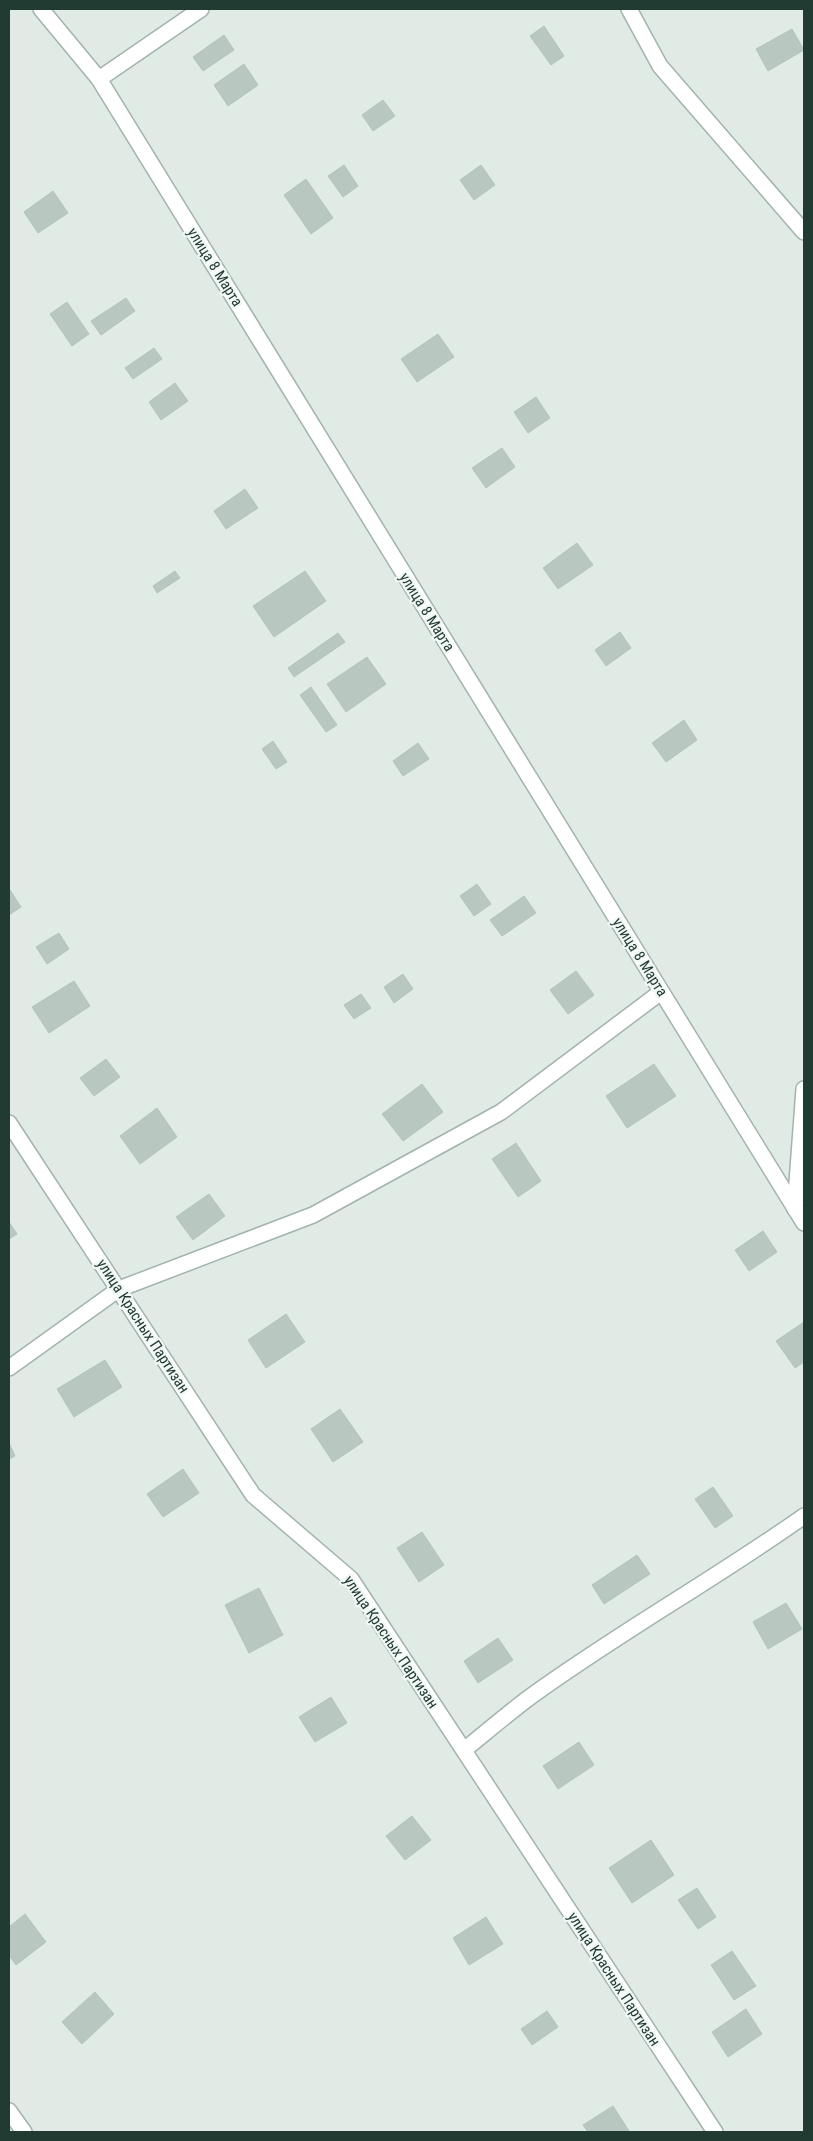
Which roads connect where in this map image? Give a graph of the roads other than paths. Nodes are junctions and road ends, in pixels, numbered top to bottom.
1 (41, 9) edge
2 (201, 9) edge
3 (629, 9) edge
4 (99, 79) junction
5 (804, 232) edge
6 (661, 992) junction
7 (804, 1088) edge
8 (9, 1123) edge
9 (795, 1209) junction
10 (804, 1223) edge
11 (119, 1289) junction
12 (9, 1368) edge
13 (804, 1516) edge
14 (464, 1750) junction
15 (9, 2111) edge
16 (24, 2132) edge
17 (715, 2132) edge

1 - 4 street, улица 8 Марта
2 - 4 street
3 - 5 street
4 - 6 street, улица 8 Марта
6 - 9 street, улица 8 Марта
6 - 11 street
7 - 9 street
8 - 11 street, улица Красных Партизан
9 - 10 street, улица 8 Марта
11 - 12 street
11 - 14 street, улица Красных Партизан
13 - 14 street
14 - 17 street, улица Красных Партизан
15 - 16 street

